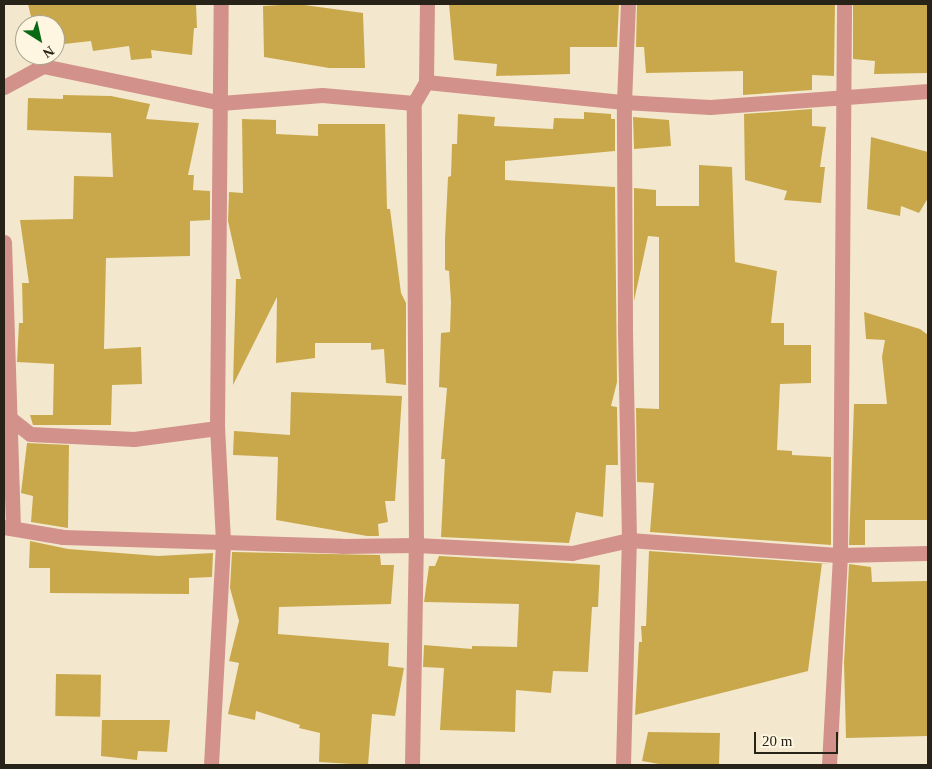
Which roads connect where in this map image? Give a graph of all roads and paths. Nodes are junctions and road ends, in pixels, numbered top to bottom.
1 (221, 4) edge
2 (428, 4) edge
3 (628, 4) edge
4 (844, 4) edge
5 (426, 82) junction
6 (4, 87) edge
7 (928, 91) edge
8 (844, 98) junction
9 (414, 102) junction
10 (624, 102) junction
11 (220, 103) junction
12 (4, 242) edge
13 (7, 416) junction
14 (217, 428) junction
15 (8, 527) edge
16 (629, 540) junction
17 (223, 541) junction
18 (416, 545) junction
19 (928, 553) edge
20 (840, 555) junction
21 (211, 765) edge
22 (412, 765) edge
23 (623, 765) edge
24 (829, 765) edge

1 - 11 street
2 - 5 street
3 - 10 street
4 - 8 street
5 - 9 street
5 - 10 street
6 - 11 street
7 - 8 street
8 - 10 street
8 - 20 street
9 - 11 street
9 - 18 street
10 - 16 street
11 - 14 street
12 - 13 street
13 - 14 street
13 - 15 street
14 - 17 street
15 - 17 street
16 - 18 street
16 - 20 street
16 - 23 street
17 - 18 street
17 - 21 street
18 - 22 street
19 - 20 street
20 - 24 street

